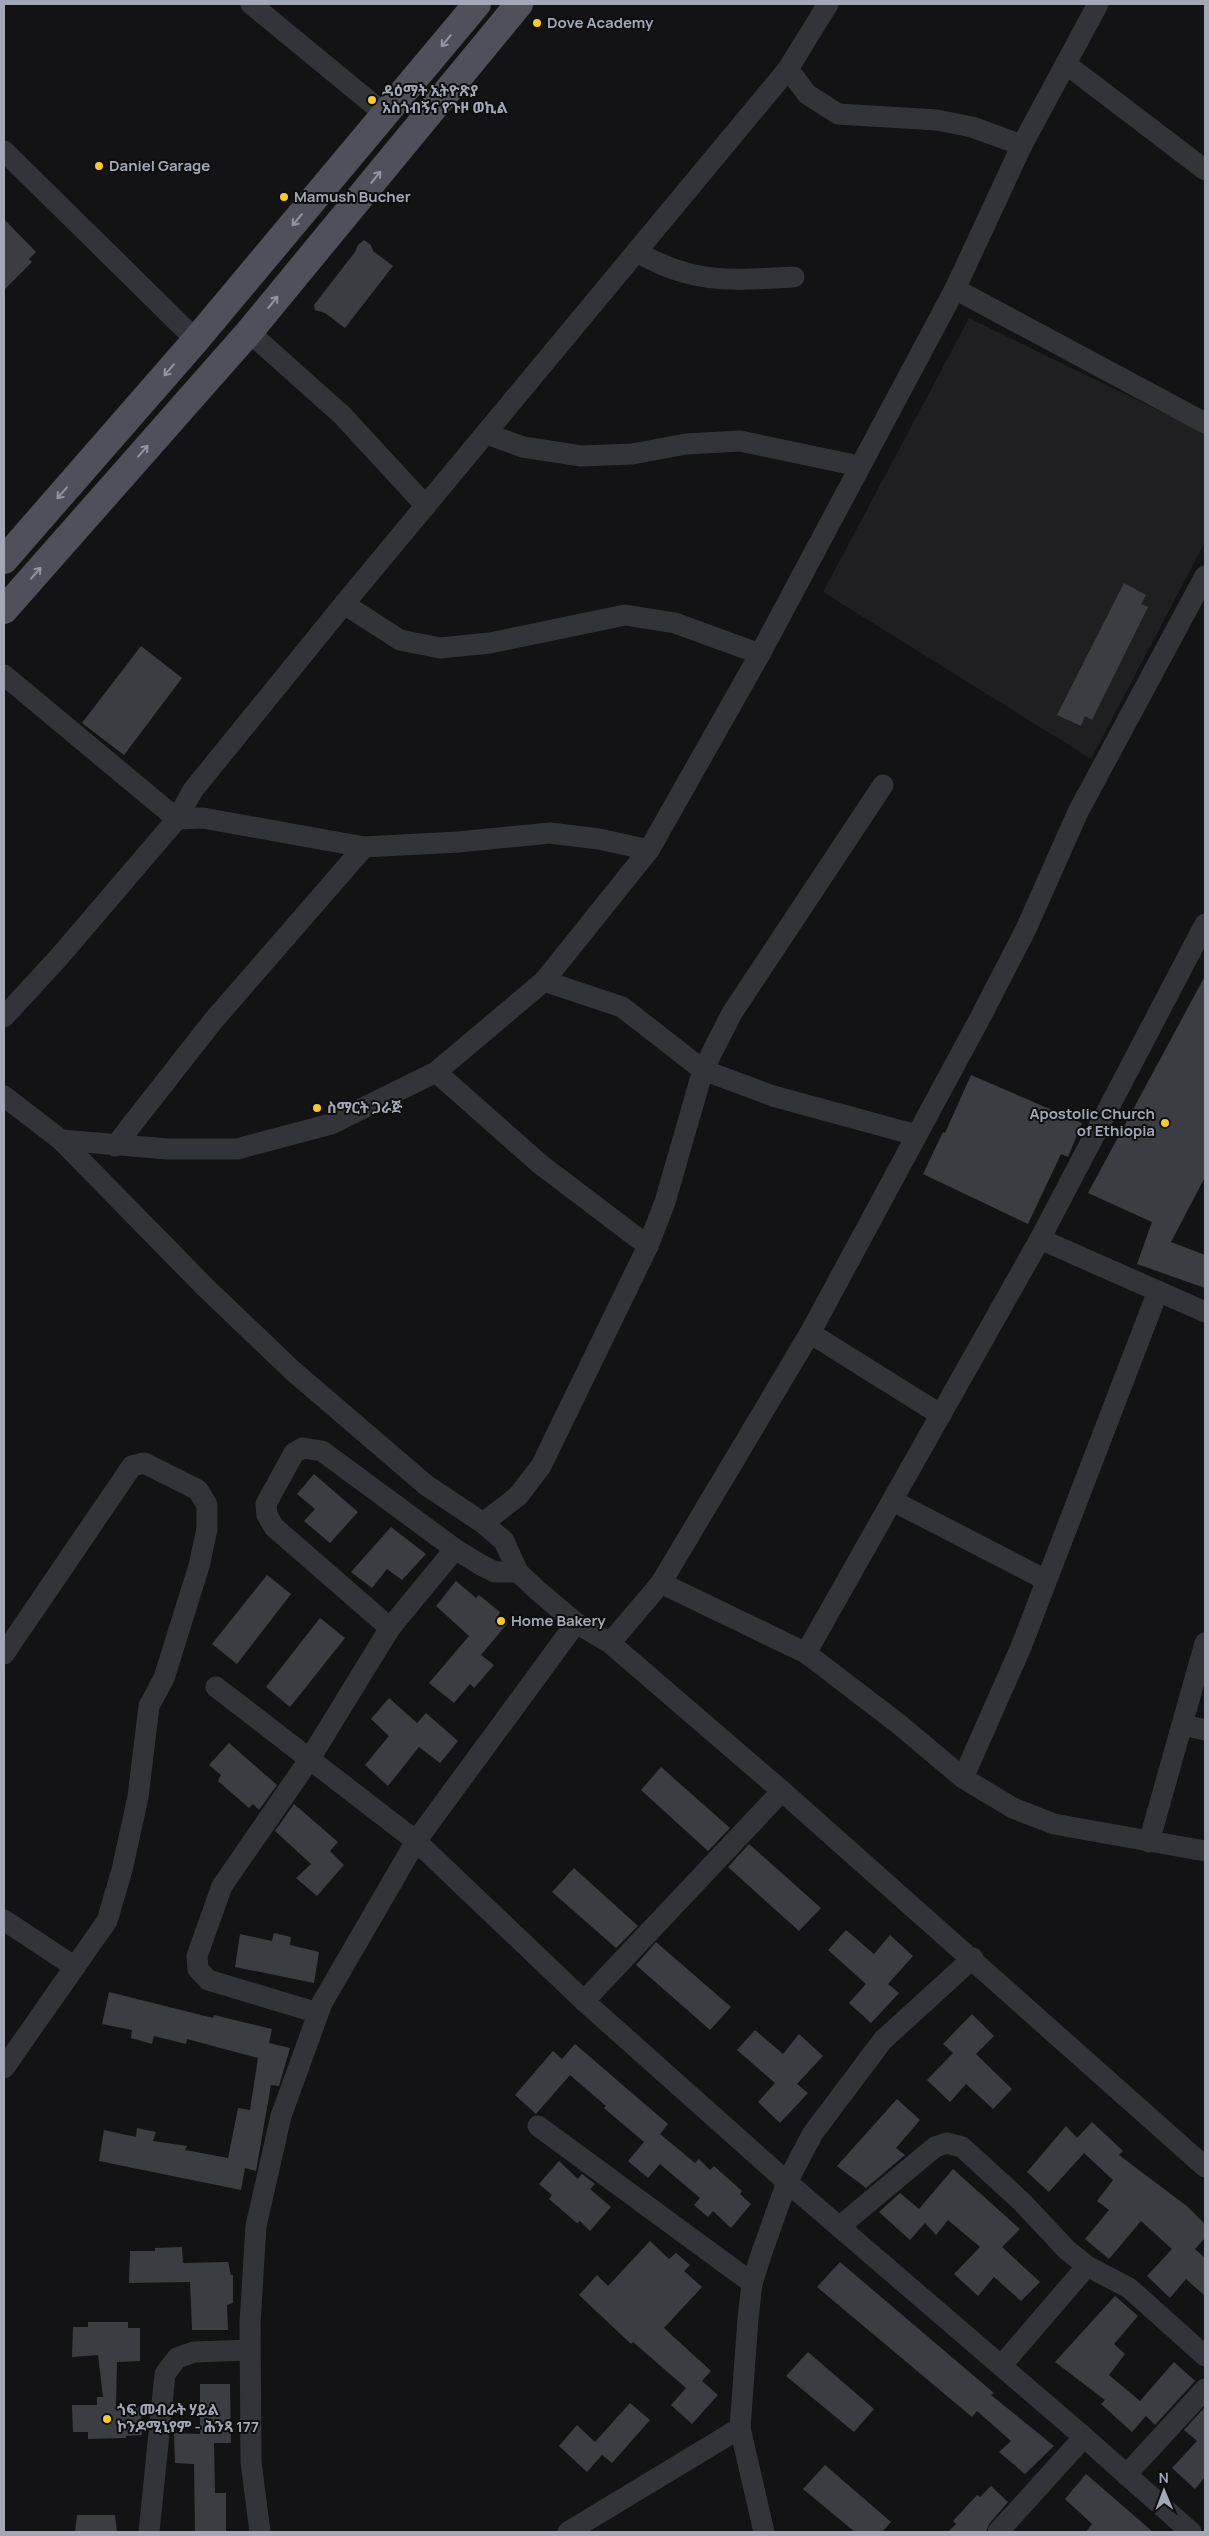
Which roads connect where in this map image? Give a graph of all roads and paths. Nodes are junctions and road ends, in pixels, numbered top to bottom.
1 (251, 4) edge
2 (477, 4) edge
3 (519, 4) edge
4 (828, 4) edge
5 (1098, 4) edge
6 (1066, 64) junction
7 (788, 69) junction
8 (386, 115) junction
9 (1022, 145) junction
10 (4, 151) edge
11 (1205, 170) edge
12 (637, 252) junction
13 (794, 277) dead end
14 (955, 289) junction
15 (249, 332) junction
16 (196, 340) junction
17 (1205, 423) edge
18 (487, 434) junction
19 (859, 466) junction
20 (426, 506) junction
21 (4, 560) edge
22 (1205, 576) edge
23 (344, 604) junction
24 (4, 610) edge
25 (760, 654) junction
26 (4, 675) edge
27 (883, 784) dead end
28 (177, 819) junction
29 (364, 846) junction
30 (649, 850) junction
31 (1205, 924) edge
32 (544, 981) junction
33 (4, 1017) edge
34 (703, 1070) junction
35 (436, 1072) junction
36 (4, 1096) edge
37 (916, 1135) junction
38 (60, 1140) junction
39 (115, 1146) junction
40 (1040, 1239) junction
41 (648, 1246) junction
42 (1158, 1291) junction
43 (1205, 1312) edge
44 (810, 1333) junction
45 (941, 1415) junction
46 (893, 1501) junction
47 (483, 1524) junction
48 (455, 1549) junction
49 (518, 1572) junction
50 (1046, 1580) junction
51 (661, 1583) junction
52 (576, 1623) junction
53 (390, 1628) junction
54 (610, 1643) junction
55 (1205, 1643) edge
56 (806, 1653) junction
57 (4, 1654) edge
58 (216, 1687) dead end
59 (1184, 1725) junction
60 (1205, 1730) edge
61 (309, 1760) junction
62 (963, 1778) junction
63 (782, 1791) junction
64 (416, 1842) junction
65 (1149, 1842) junction
66 (1205, 1851) edge
67 (4, 1920) edge
68 (973, 1958) junction
69 (75, 1967) junction
70 (584, 2001) junction
71 (318, 2012) junction
72 (4, 2068) edge
73 (538, 2126) dead end
74 (1205, 2167) edge
75 (788, 2182) junction
76 (839, 2226) junction
77 (1087, 2266) junction
78 (752, 2284) junction
79 (250, 2350) junction
80 (1205, 2356) edge
81 (1001, 2366) junction
82 (1205, 2389) edge
83 (740, 2428) junction
84 (1084, 2437) junction
85 (1126, 2475) junction
86 (1183, 2530) edge
87 (149, 2532) edge
88 (260, 2532) edge
89 (568, 2532) edge
90 (764, 2532) edge
91 (998, 2532) edge

1 - 8 street
2 -> 8 main road
15 -> 3 main road
4 - 7 street
5 - 6 street
6 - 9 street
6 - 11 street
7 - 9 street
7 - 12 street
8 -> 16 main road
9 - 14 street
10 - 16 street
12 - 13 street
12 - 18 street
14 - 17 street
14 - 19 street
15 - 20 street
24 -> 15 main road
16 -> 21 main road
18 - 19 street
18 - 20 street
19 - 25 street
20 - 23 street
22 - 37 street
23 - 25 street
23 - 28 street
25 - 30 street
26 - 28 street
27 - 34 street
28 - 29 street
28 - 33 street
29 - 30 street
29 - 39 street
30 - 32 street
31 - 40 street
32 - 34 street
32 - 35 street
34 - 37 street
34 - 41 street
35 - 39 street
35 - 41 street
36 - 38 street
37 - 44 street
38 - 39 street
38 - 47 street
40 - 42 street
40 - 45 street
41 - 47 street
42 - 43 street
42 - 50 street
44 - 45 street
44 - 51 street
45 - 46 street
46 - 50 street
46 - 56 street
47 - 49 street
48 - 49 street
48 - 53 street
48 - 53 street
49 - 52 street
50 - 62 street
51 - 54 street
51 - 56 street
52 - 54 street
52 - 64 street
53 - 61 street
54 - 63 street
55 - 59 street
56 - 62 street
57 - 69 street
58 - 61 street
59 - 60 street
59 - 65 street
61 - 64 street
61 - 71 street
62 - 65 street
63 - 68 street
63 - 70 street
64 - 70 street
64 - 71 street
65 - 66 street
67 - 69 street
68 - 74 street
68 - 75 street
69 - 72 street
70 - 75 street
71 - 79 street
73 - 78 street
75 - 76 street
75 - 78 street
76 - 77 street
76 - 81 street
77 - 80 street
77 - 81 street
78 - 83 street
79 - 87 street
79 - 88 street
81 - 84 street
82 - 85 street
83 - 89 street
83 - 90 street
84 - 85 street
84 - 91 street
85 - 86 street

